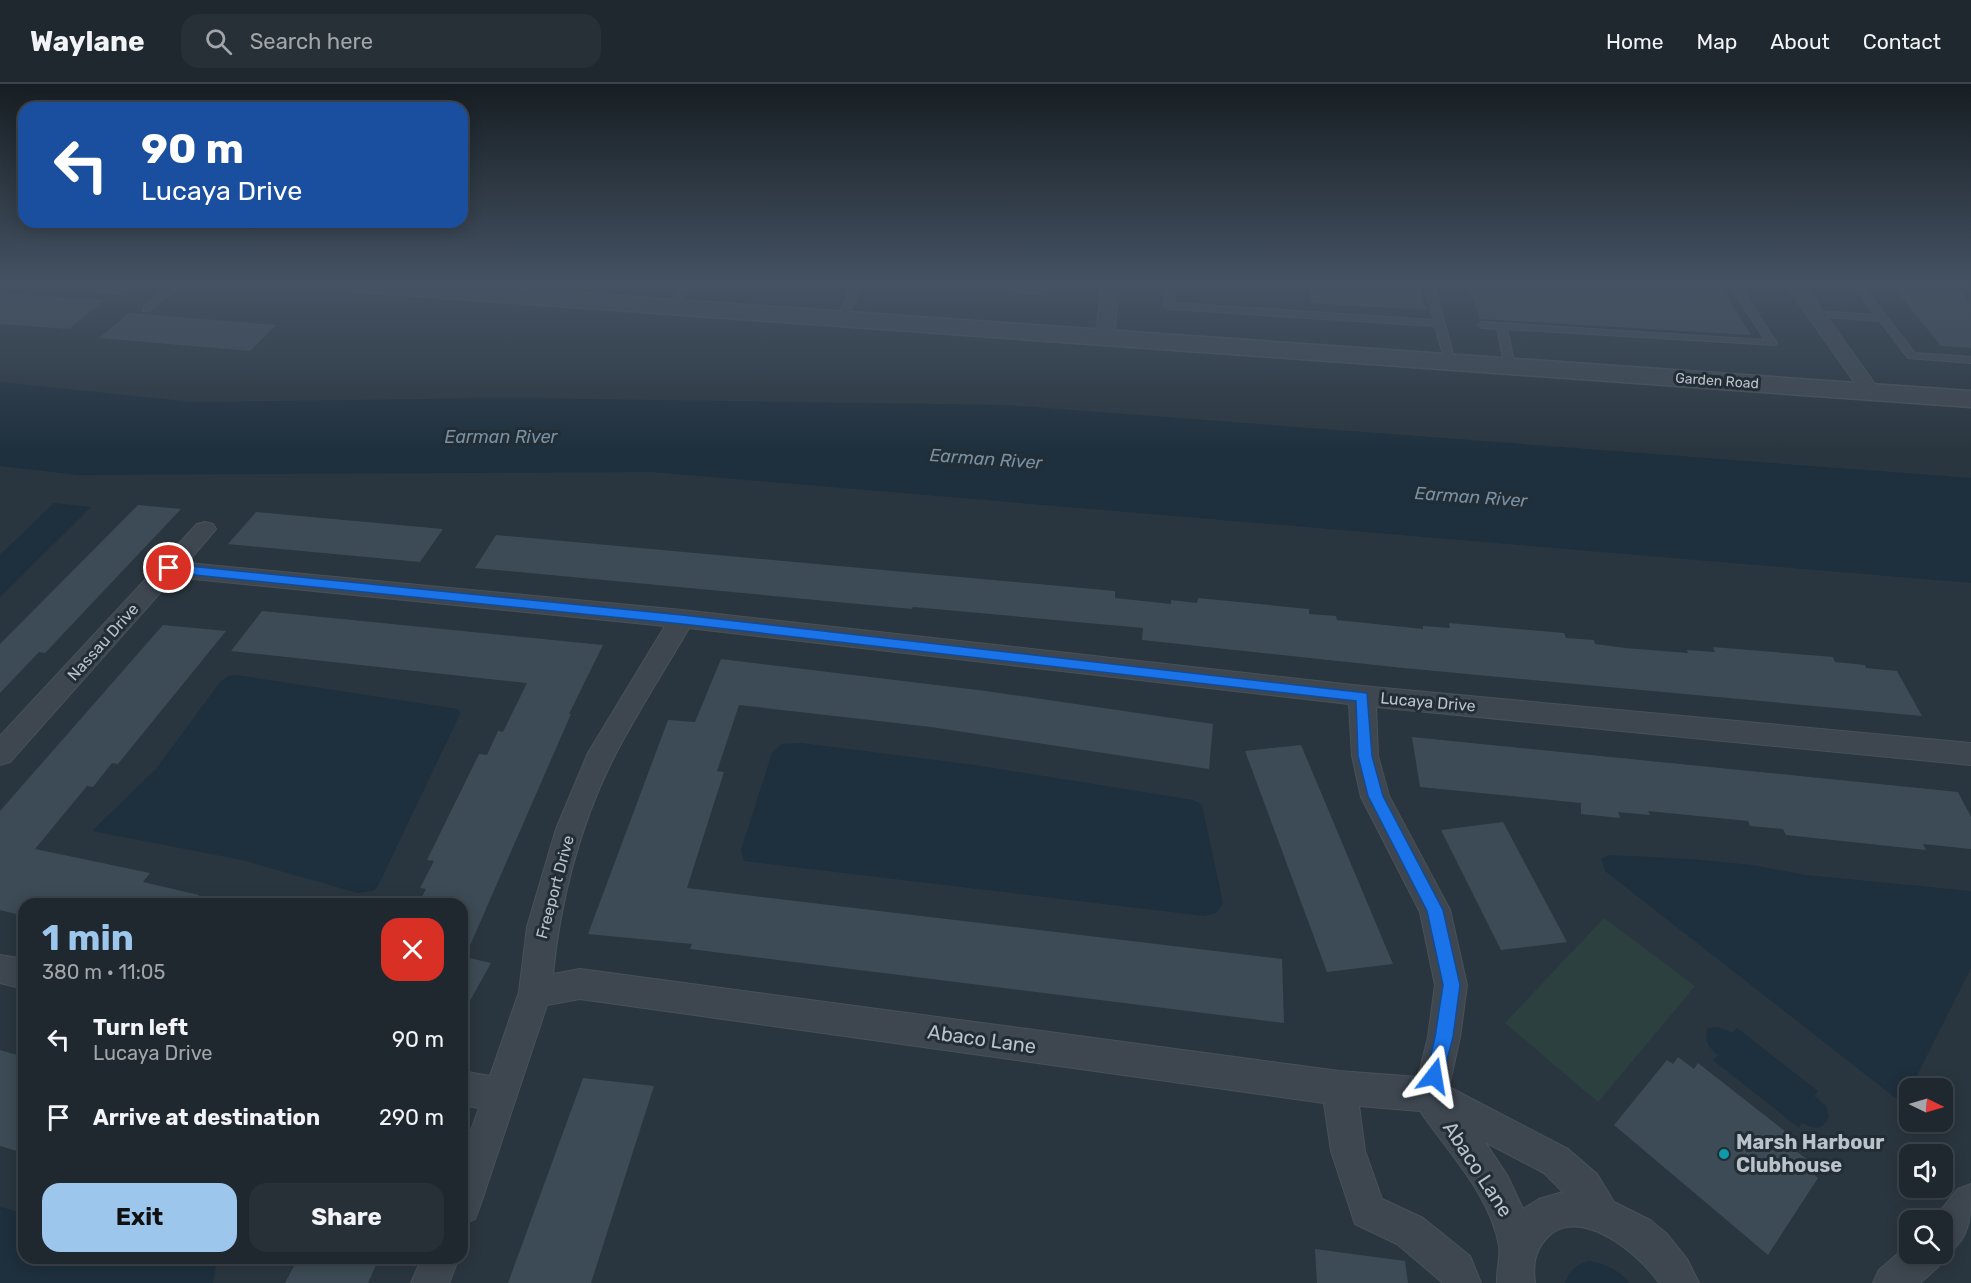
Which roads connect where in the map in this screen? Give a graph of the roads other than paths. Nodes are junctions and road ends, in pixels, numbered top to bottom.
1 (1133, 340) edge
2 (1444, 340) edge
3 (1504, 340) edge
4 (1723, 340) edge
5 (1770, 340) edge
6 (1834, 340) edge
7 (1899, 340) edge
8 (1971, 360) edge
9 (1450, 362) junction
10 (1510, 367) junction
11 (1871, 392) junction
12 (1971, 399) edge
13 (205, 529) dead end
14 (169, 568) junction
15 (682, 619) junction
16 (1362, 696) junction
17 (0, 754) edge
18 (1971, 754) edge
19 (0, 969) edge
20 (18, 973) edge
21 (535, 992) junction
22 (1339, 1088) junction
23 (468, 1089) edge
24 (499, 1094) junction
25 (1430, 1095) junction
26 (468, 1188) edge
27 (1971, 1202) edge
28 (1601, 1214) junction
29 (1953, 1224) edge
30 (1518, 1247) junction
31 (438, 1264) edge
32 (1914, 1264) edge
33 (430, 1283) edge
34 (1462, 1283) edge
35 (1516, 1283) edge
36 (1680, 1283) edge
37 (1892, 1283) edge

1 - 9 street, Garden Road
2 - 9 lane
3 - 10 lane
4 - 5 lane
6 - 11 street
7 - 8 lane
9 - 10 street, Garden Road
10 - 11 street, Garden Road
11 - 12 street, Garden Road
13 - 14 street, Nassau Drive
14 - 15 street, Lucaya Drive
14 - 17 street, Nassau Drive
15 - 16 street, Lucaya Drive
15 - 21 street, Freeport Drive
16 - 18 street, Lucaya Drive
16 - 25 street
19 - 20 street
21 - 22 street, Abaco Lane
21 - 24 street, Freeport Drive
22 - 25 street, Abaco Lane
22 - 34 street
23 - 24 street
24 - 26 street, Freeport Drive
25 - 28 street, Abaco Lane
25 - 30 street, Abaco Lane
27 - 29 street
28 - 30 street
28 - 36 street
30 - 35 street
31 - 33 street
32 - 37 street

